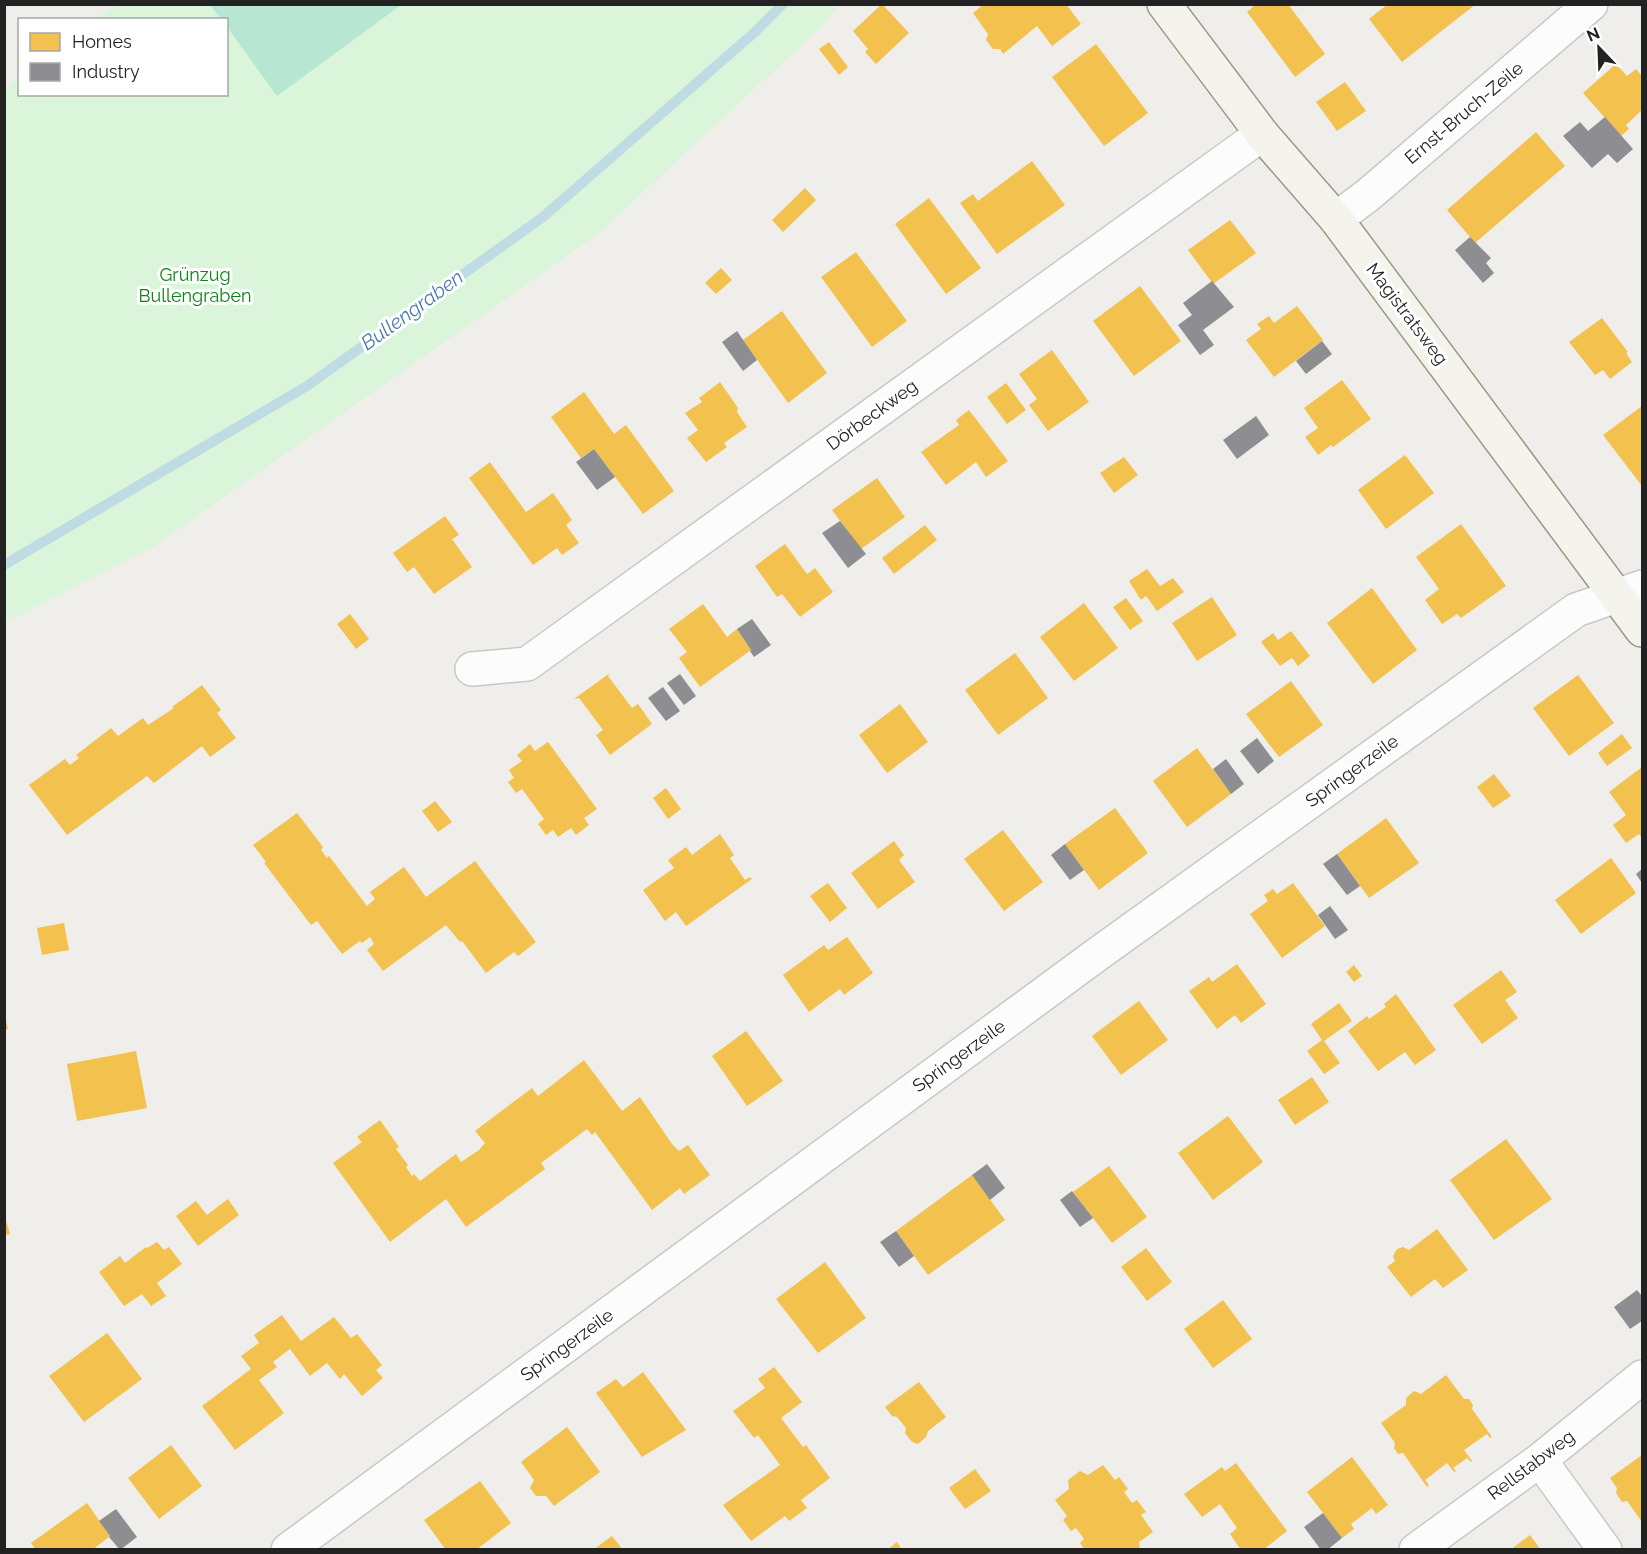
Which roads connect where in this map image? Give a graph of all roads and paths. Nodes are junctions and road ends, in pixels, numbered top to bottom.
1 (1164, 4) edge
2 (1591, 4) edge
3 (1262, 134) junction
4 (1336, 219) junction
5 (1630, 592) edge
6 (1642, 630) edge
7 (472, 669) dead end
8 (1642, 1377) edge
9 (1540, 1460) junction
10 (288, 1550) edge
11 (1416, 1550) edge
12 (1605, 1550) edge

1 - 3 street, Magistratsweg
2 - 4 street, Ernst-Bruch-Zeile
3 - 4 street, Magistratsweg
3 - 7 street, Dörbeckweg
4 - 5 street, Magistratsweg
5 - 6 street, Magistratsweg
5 - 10 street, Springerzeile
8 - 9 street, Rellstabweg
9 - 11 street, Rellstabweg
9 - 12 street

